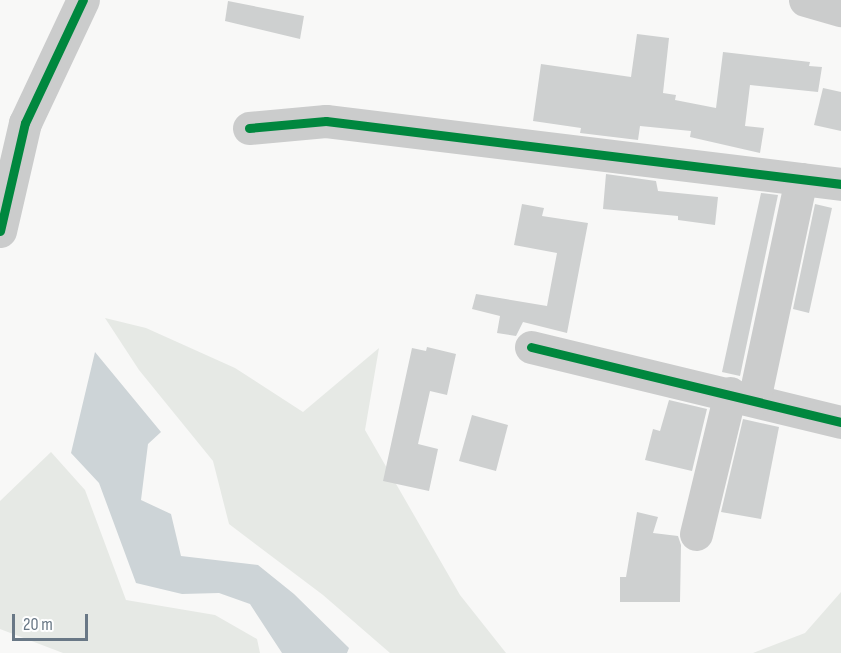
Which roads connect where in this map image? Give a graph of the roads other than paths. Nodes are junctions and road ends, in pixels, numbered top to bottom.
1 (83, 0) edge
2 (805, 0) edge
3 (841, 10) edge
4 (249, 128) dead end
5 (801, 179) junction
6 (841, 184) edge
7 (0, 231) edge
8 (531, 347) dead end
9 (742, 396) junction
10 (841, 422) edge
11 (696, 534) dead end

1 - 7 street
2 - 3 street
4 - 5 street
5 - 6 street
5 - 9 street
8 - 9 street
9 - 10 street
9 - 11 street

